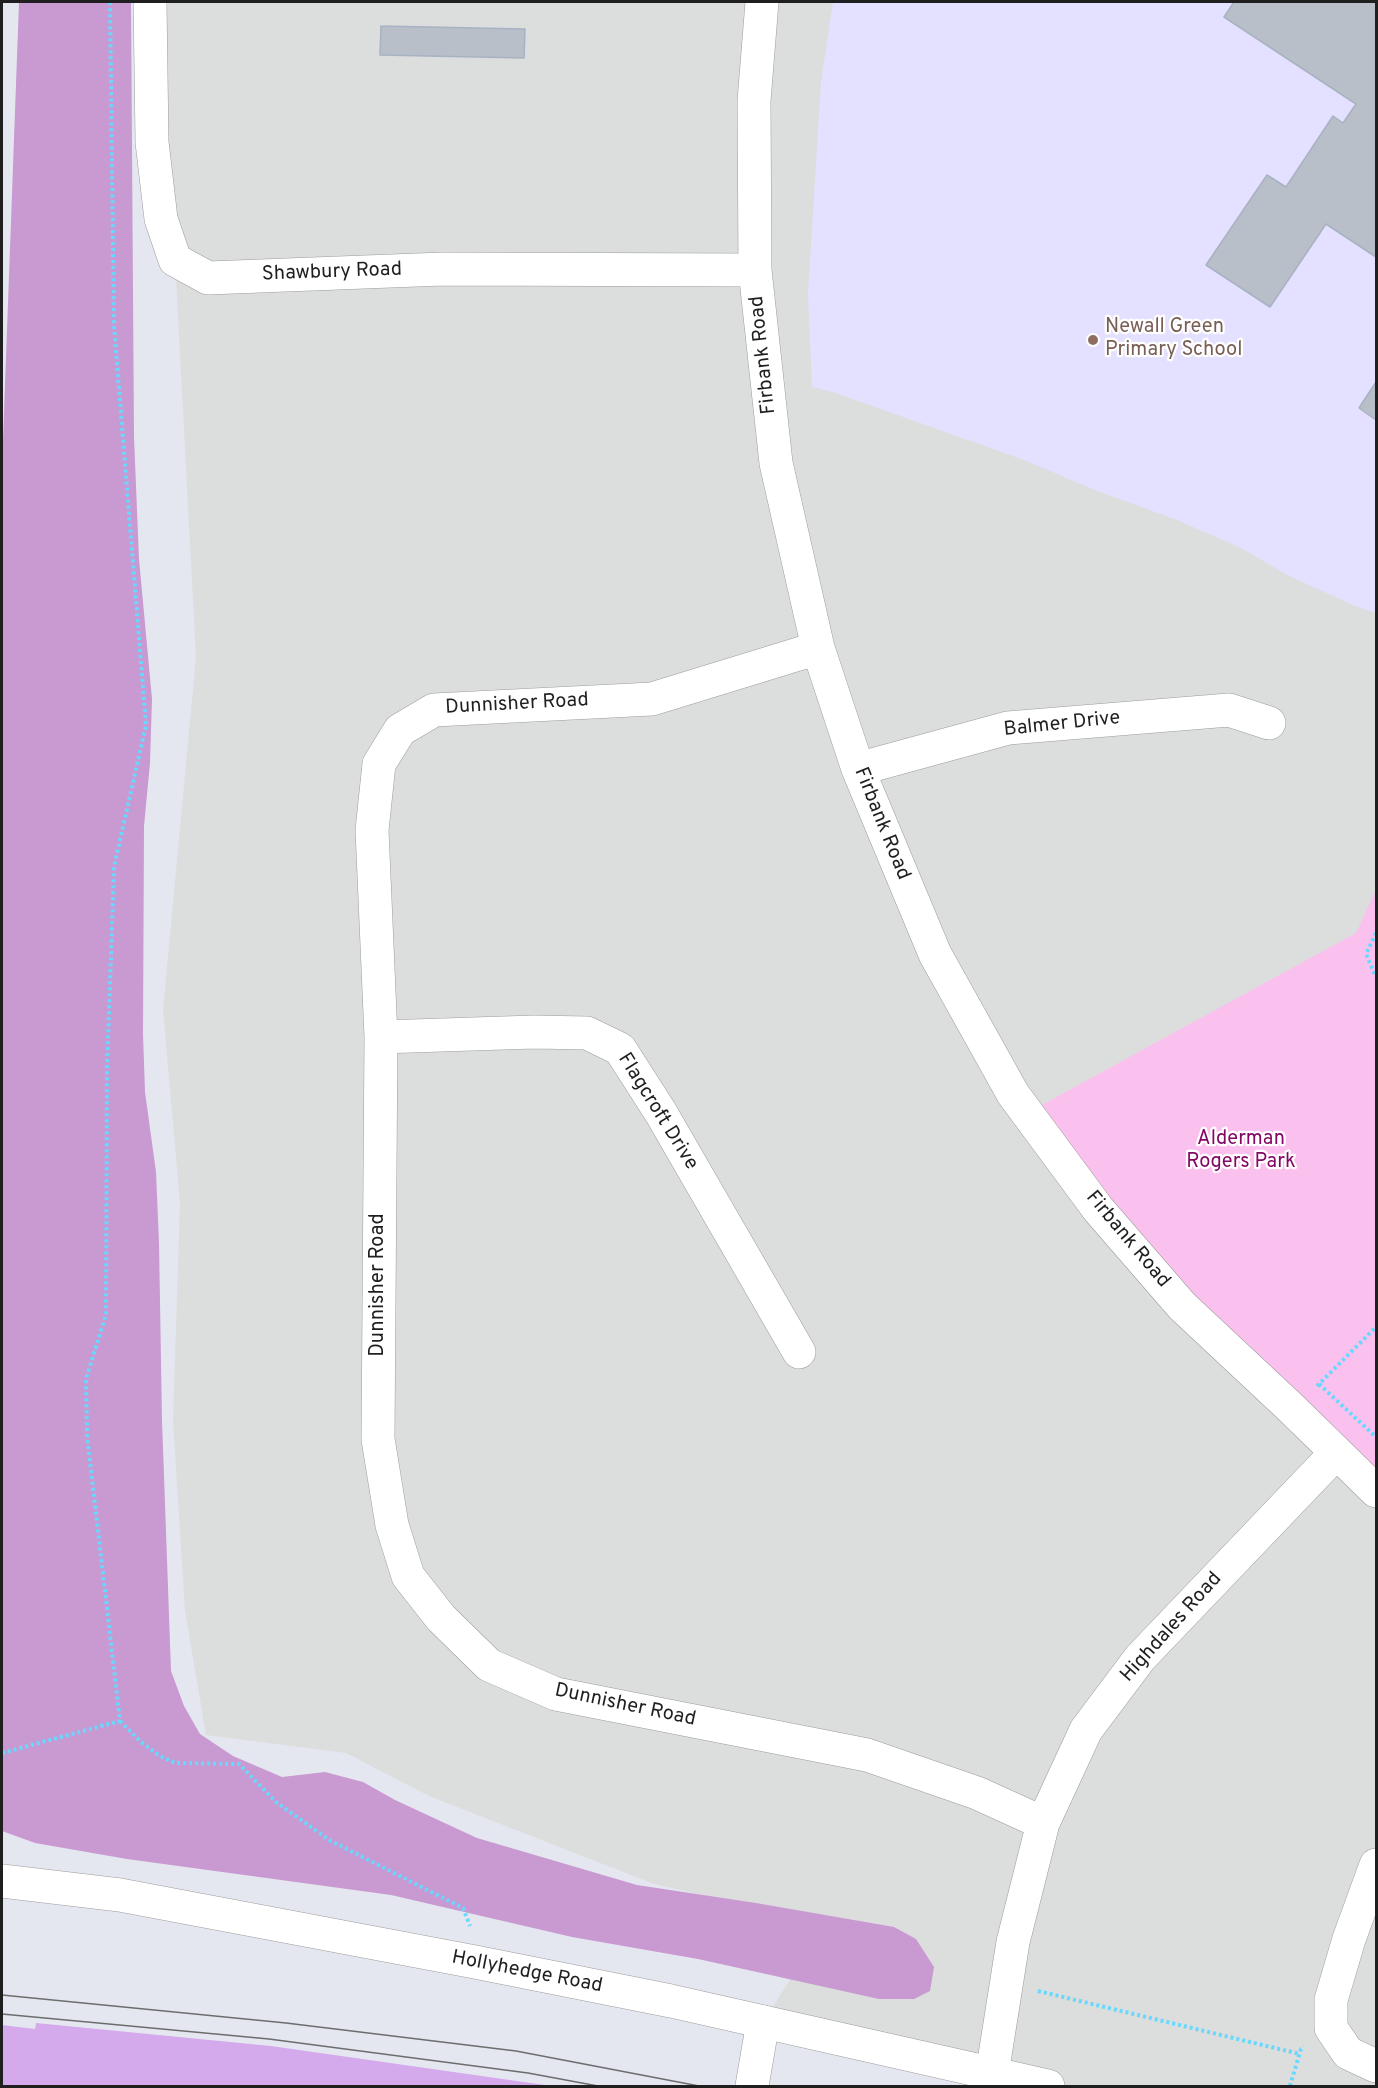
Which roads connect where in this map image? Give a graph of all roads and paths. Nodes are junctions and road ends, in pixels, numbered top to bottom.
1 (110, 2) edge
2 (150, 2) edge
3 (762, 2) edge
4 (755, 270) junction
5 (818, 648) junction
6 (1269, 723) dead end
7 (858, 770) junction
8 (1377, 933) edge
9 (1377, 977) edge
10 (381, 1037) junction
11 (1377, 1327) edge
12 (799, 1352) dead end
13 (1319, 1384) junction
14 (1290, 1407) junction
15 (1377, 1437) edge
16 (1336, 1453) junction
17 (1377, 1491) edge
18 (120, 1720) junction
19 (2, 1753) edge
20 (1043, 1823) junction
21 (1377, 1865) edge
22 (2, 1881) edge
23 (475, 1962) junction
24 (1006, 1983) junction
25 (763, 2022) junction
26 (1300, 2054) dead end
27 (1377, 2066) edge
28 (992, 2074) junction
29 (752, 2086) edge
30 (1048, 2086) edge

1 - 18 path
2 - 4 street, Shawbury Road
3 - 4 street, Firbank Road
4 - 5 street, Firbank Road
5 - 7 street, Firbank Road
5 - 10 street, Dunnisher Road
6 - 7 street, Balmer Drive
7 - 14 street, Firbank Road
8 - 9 path
10 - 12 street, Flagcroft Drive
10 - 20 street, Dunnisher Road
11 - 13 path
13 - 14 path
13 - 15 path
14 - 16 street, Firbank Road
16 - 17 street, Firbank Road
16 - 20 street, Highdales Road
18 - 19 path
18 - 23 path
20 - 24 street, Highdales Road
21 - 27 street
22 - 23 street, Hollyhedge Road
23 - 25 street, Hollyhedge Road
24 - 26 path
24 - 28 street, Highdales Road
25 - 28 street, Hollyhedge Road
25 - 29 street
28 - 30 street, Hollyhedge Road

